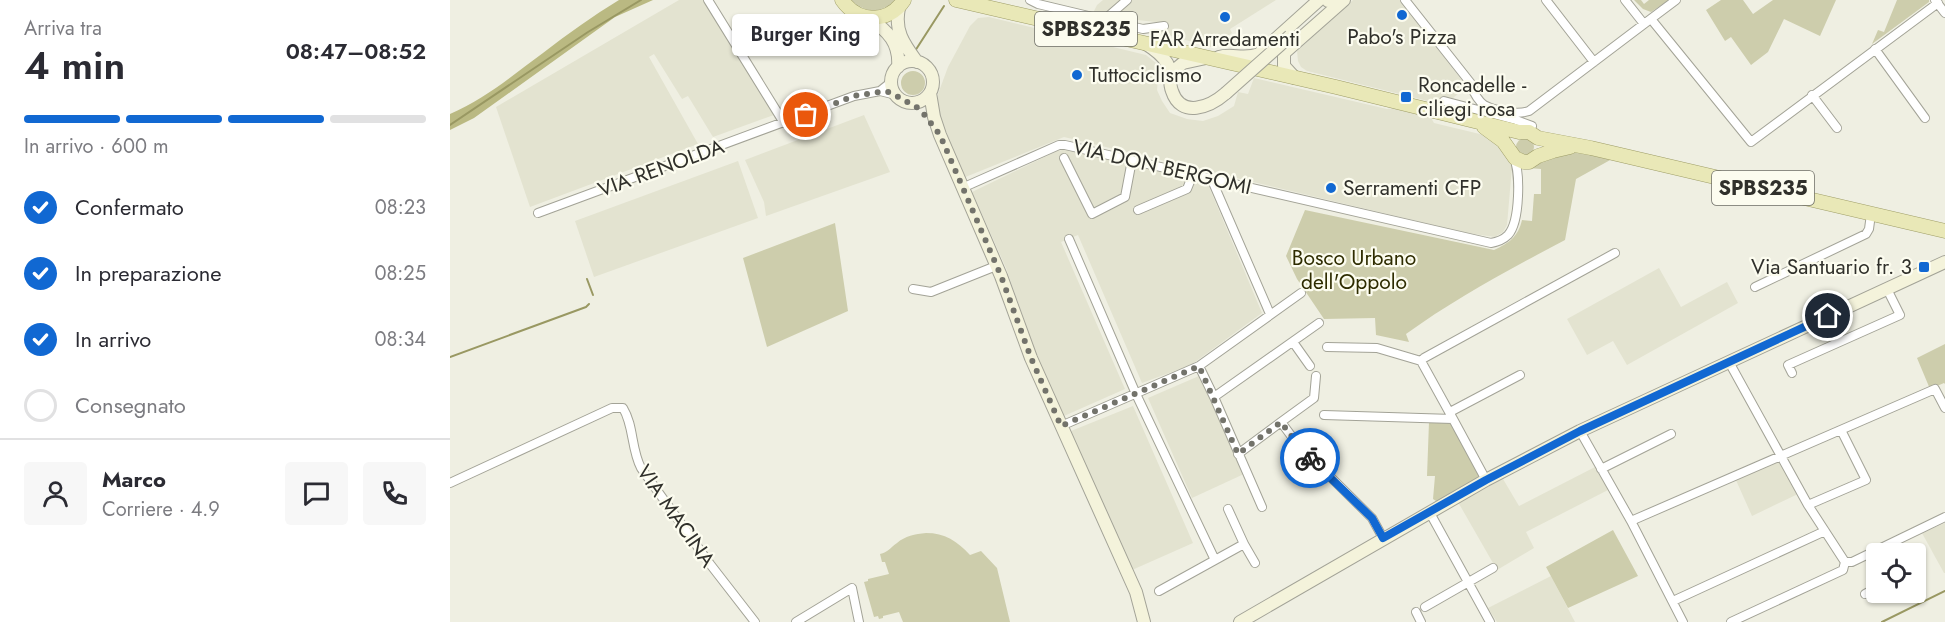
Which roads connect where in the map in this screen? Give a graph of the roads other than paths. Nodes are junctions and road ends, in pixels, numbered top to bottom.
1 (708, 0) edge
2 (842, 0) edge
3 (1030, 0) edge
4 (1127, 0) edge
5 (1319, 0) edge
6 (1329, 0) edge
7 (1344, 0) edge
8 (1405, 0) edge
9 (1546, 0) edge
10 (1625, 0) edge
11 (1676, 0) edge
12 (960, 1) edge
13 (904, 2) edge
14 (1936, 2) edge
15 (1945, 13) edge
16 (869, 18) junction
17 (1104, 20) junction
18 (1648, 21) junction
19 (1164, 26) dead end
20 (1142, 38) junction
21 (1875, 50) junction
22 (1209, 58) junction
23 (917, 62) junction
24 (1594, 62) junction
25 (898, 67) junction
26 (1171, 73) junction
27 (1295, 78) junction
28 (892, 79) junction
29 (880, 91) junction
30 (930, 93) junction
31 (896, 95) junction
32 (1812, 95) junction
33 (1444, 101) dead end
34 (912, 103) junction
35 (1531, 110) junction
36 (1925, 118) dead end
37 (1474, 122) junction
38 (784, 123) junction
39 (1837, 128) dead end
40 (1519, 132) junction
41 (1535, 132) junction
42 (940, 135) junction
43 (1586, 147) junction
44 (1511, 153) junction
45 (1064, 158) dead end
46 (1536, 158) junction
47 (1132, 160) junction
48 (1193, 174) junction
49 (1211, 178) junction
50 (1518, 179) junction
51 (962, 188) junction
52 (1138, 210) dead end
53 (538, 213) dead end
54 (1871, 214) junction
55 (1945, 231) edge
56 (1069, 239) dead end
57 (1615, 253) dead end
58 (1945, 262) edge
59 (996, 266) junction
60 (1755, 287) dead end
61 (1887, 289) junction
62 (914, 290) dead end
63 (1301, 293) dead end
64 (1270, 314) junction
65 (1319, 323) dead end
66 (1293, 342) junction
67 (1327, 347) dead end
68 (1421, 361) junction
69 (1730, 362) junction
70 (1199, 366) junction
71 (1310, 366) dead end
72 (1792, 373) dead end
73 (1521, 375) dead end
74 (1316, 376) dead end
75 (1136, 394) junction
76 (1214, 397) junction
77 (1945, 408) edge
78 (1324, 415) dead end
79 (1452, 415) junction
80 (1281, 422) junction
81 (1061, 426) junction
82 (1841, 430) junction
83 (1580, 431) junction
84 (1671, 434) dead end
85 (1238, 454) junction
86 (1780, 455) junction
87 (1601, 470) junction
88 (1486, 480) junction
89 (450, 483) edge
90 (1808, 506) junction
91 (1262, 507) dead end
92 (1228, 509) dead end
93 (1430, 513) junction
94 (1945, 517) edge
95 (1631, 521) junction
96 (1825, 531) junction
97 (1383, 538) junction
98 (1898, 543) edge
99 (1244, 544) junction
100 (1866, 557) edge
101 (1215, 560) junction
102 (1845, 562) junction
103 (1256, 563) dead end
104 (1493, 568) dead end
105 (1467, 582) junction
106 (1159, 591) dead end
107 (1673, 601) junction
108 (1425, 607) dead end
109 (1416, 612) dead end
110 (755, 622) edge
111 (796, 622) edge
112 (860, 622) edge
113 (1144, 622) edge
114 (1240, 622) edge
115 (1421, 622) edge
116 (1490, 622) edge
117 (1683, 622) edge
118 (1731, 622) edge

1 - 38 street
2 - 16 main road
3 - 17 street
4 - 17 street
5 - 22 street
6 - 26 street, bridge
7 - 27 street
8 - 35 street
9 - 24 street
10 - 18 street
11 - 18 street
12 - 20 main road, SPBS235
13 - 16 main road
13 - 23 street
14 - 15 street
14 - 21 street
16 - 25 street
17 - 20 street
18 - 24 street
18 - 32 street
19 - 20 street
20 - 22 main road, SPBS235
20 - 26 street
21 - 32 street
21 - 36 street
22 - 26 street
22 - 27 main road
23 - 25 street
23 - 30 street
24 - 35 street
25 - 28 street
27 - 37 main road
28 - 29 street
28 - 31 street
29 - 31 street, VIA RENOLDA
29 - 38 street, VIA RENOLDA
30 - 34 street
30 - 42 street
31 - 34 street
32 - 39 street
33 - 41 street
34 - 42 street
35 - 41 street
37 - 40 main road
37 - 44 main road
38 - 53 street, VIA RENOLDA
40 - 41 main road
40 - 44 main road
41 - 43 main road, SPBS235
41 - 46 main road
42 - 51 street
43 - 46 main road, SPBS235
43 - 54 main road, SPBS235
44 - 46 main road
44 - 50 street
45 - 47 street
46 - 50 street
47 - 48 street, VIA DON BERGOMI
47 - 51 street, VIA DON BERGOMI
48 - 49 street, VIA DON BERGOMI
48 - 52 street
49 - 50 street, VIA DON BERGOMI
49 - 64 street
51 - 59 street
54 - 55 main road, SPBS235
54 - 60 street
56 - 75 street
57 - 68 street
58 - 61 street
59 - 62 street
59 - 81 street
61 - 69 street
61 - 72 street
63 - 64 street
64 - 70 street
65 - 66 street
66 - 71 street
66 - 76 street
67 - 68 street
68 - 79 street
69 - 83 street
69 - 86 street
70 - 75 street
70 - 76 street
73 - 79 street
74 - 80 street
75 - 81 street
75 - 101 street
76 - 85 street
77 - 82 street
78 - 79 street
79 - 88 street
80 - 85 street
80 - 97 street
81 - 113 street
82 - 86 street
82 - 90 street
83 - 87 street
83 - 88 street
84 - 87 street
85 - 91 street
86 - 90 street
86 - 95 street
87 - 95 street
88 - 93 street
89 - 110 street, VIA MACINA
90 - 96 street
92 - 99 street
93 - 97 street
93 - 105 street
94 - 98 street
95 - 107 street
96 - 102 street
96 - 107 street
97 - 114 street
99 - 101 street
99 - 103 street
100 - 102 street
101 - 106 street
102 - 118 street
104 - 105 street
105 - 108 street
105 - 116 street
107 - 117 street
109 - 115 street
111 - 112 street

